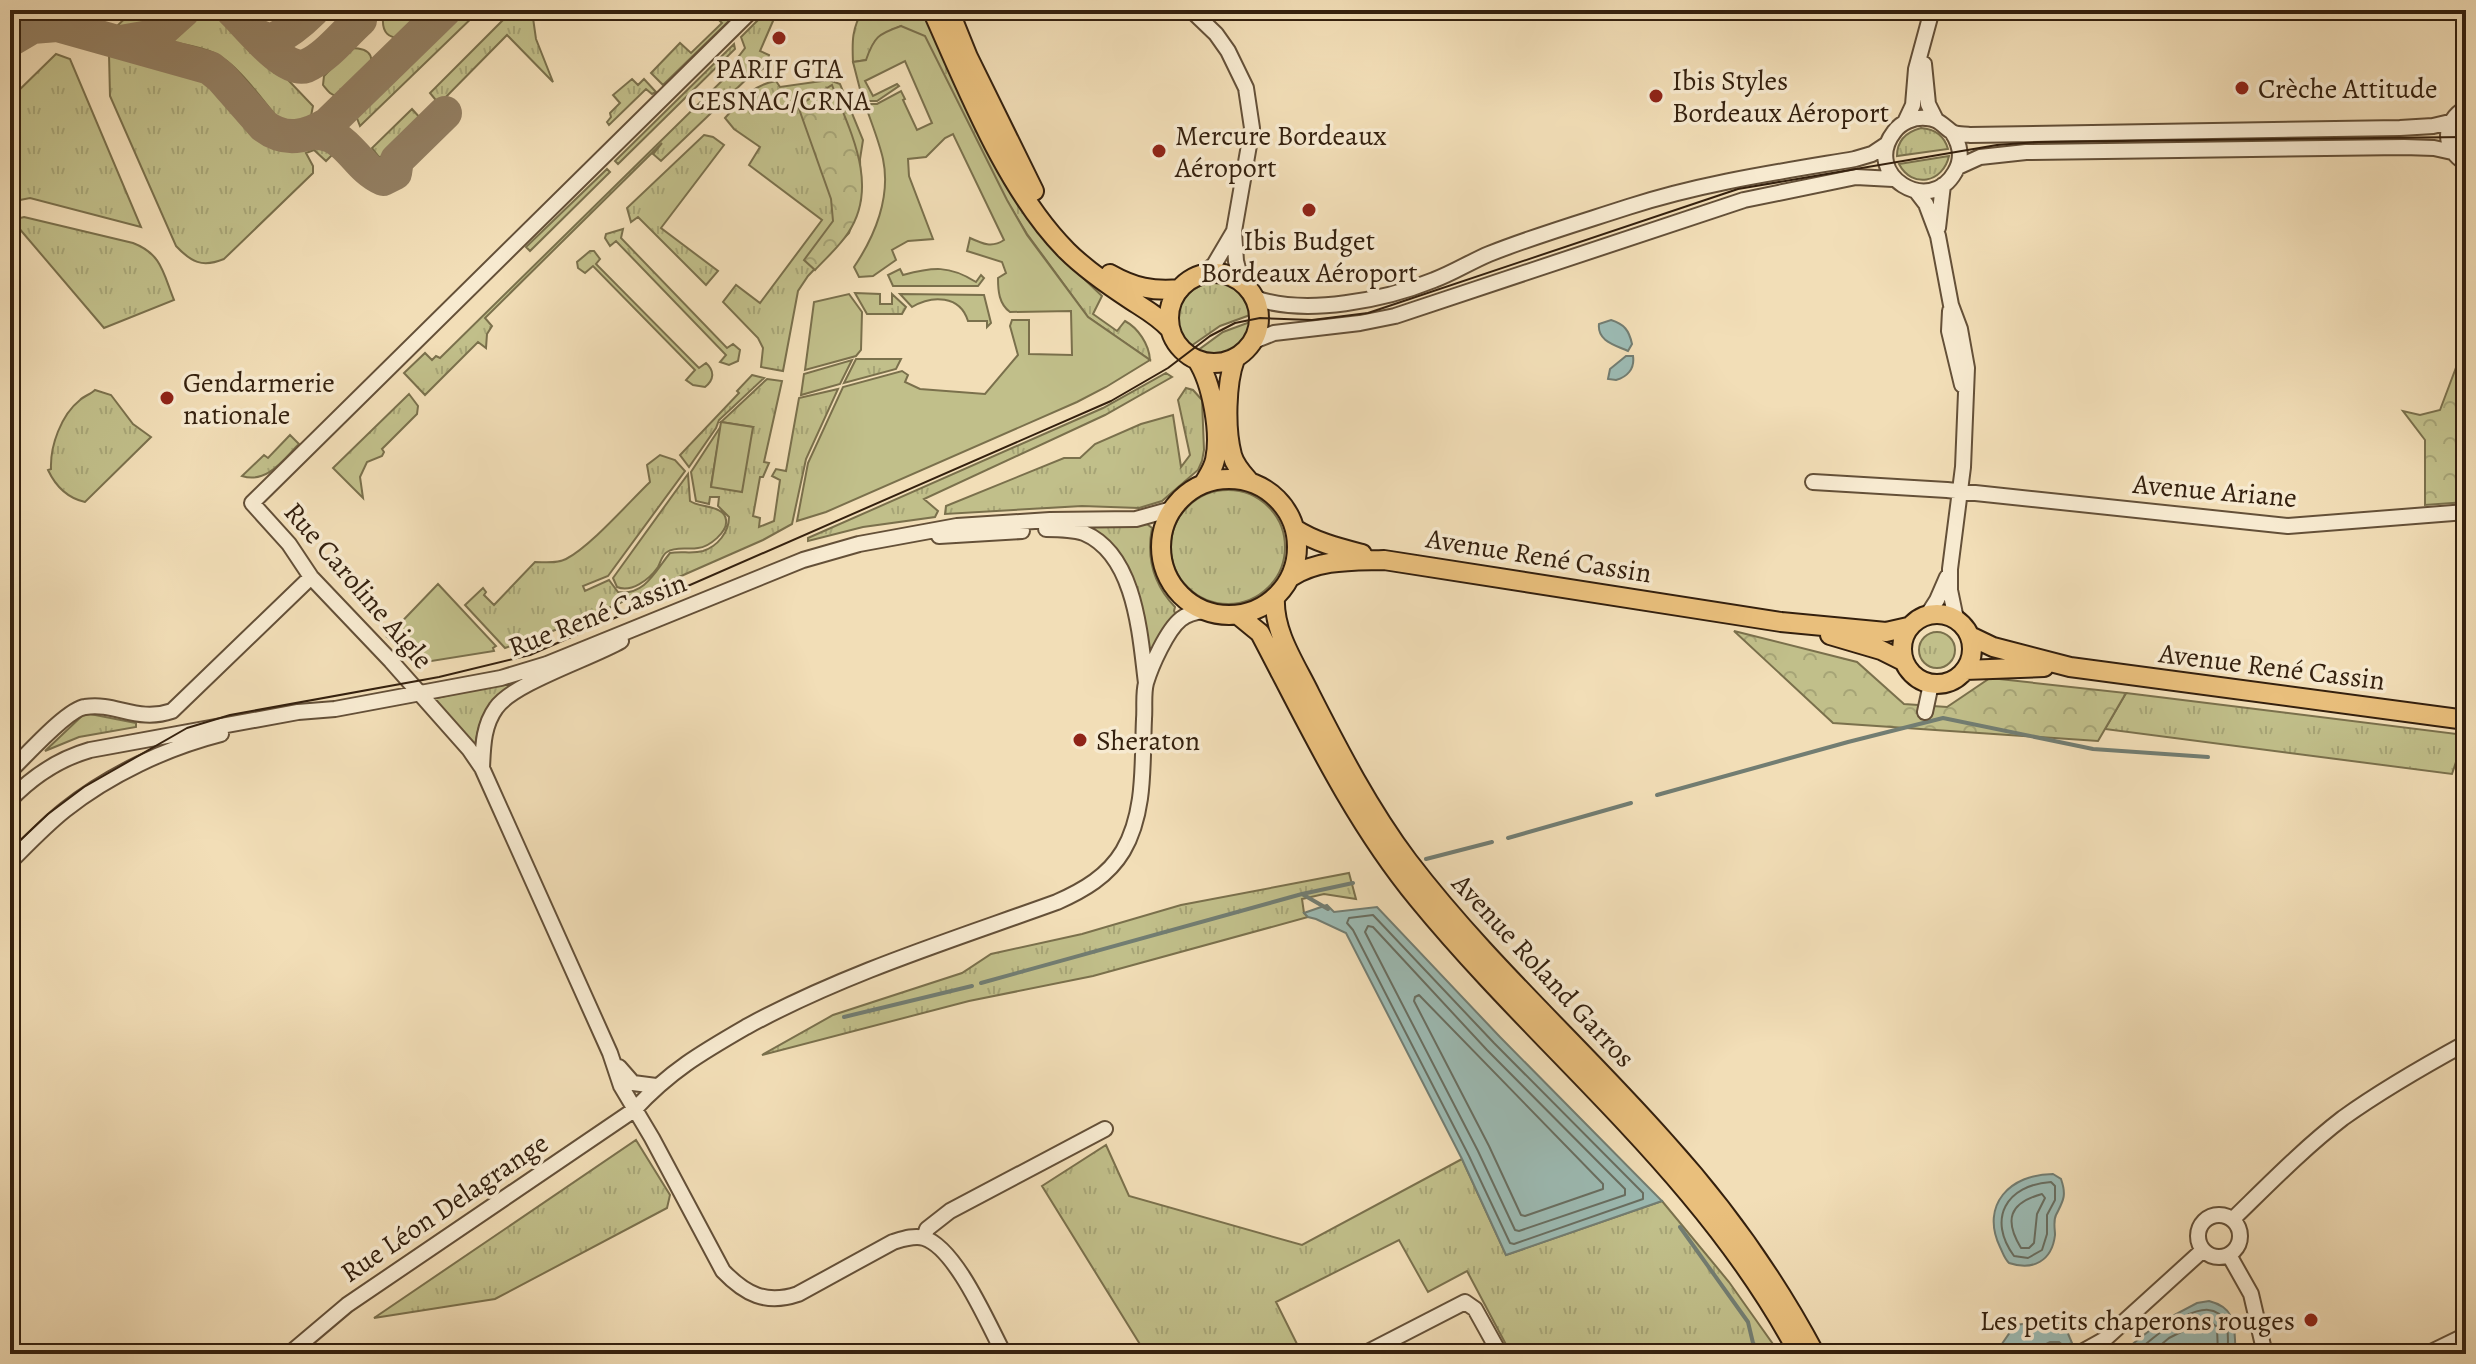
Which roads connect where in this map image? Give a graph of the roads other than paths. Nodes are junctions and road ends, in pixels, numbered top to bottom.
1 (752, 10) edge
2 (932, 10) edge
3 (949, 10) edge
4 (1191, 10) edge
5 (1929, 11) edge
6 (1923, 44) junction
7 (2465, 105) edge
8 (1936, 120) junction
9 (1905, 122) junction
10 (2450, 122) junction
11 (1952, 132) junction
12 (1887, 144) junction
13 (2452, 152) junction
14 (2466, 163) edge
15 (1958, 167) junction
16 (1893, 179) junction
17 (1943, 185) junction
18 (1916, 191) junction
19 (1234, 231) junction
20 (1938, 236) junction
21 (1201, 275) junction
22 (1242, 283) junction
23 (1180, 289) junction
24 (1255, 298) junction
25 (1170, 329) junction
26 (1254, 341) junction
27 (1235, 359) junction
28 (1197, 360) junction
29 (1250, 482) junction
30 (1813, 482) dead end
31 (1204, 483) junction
32 (1959, 492) junction
33 (1172, 509) junction
34 (2466, 512) edge
35 (1295, 529) junction
36 (903, 537) junction
37 (1384, 560) junction
38 (1950, 569) junction
39 (311, 577) junction
40 (1291, 577) junction
41 (1275, 598) junction
42 (1203, 611) junction
43 (1928, 614) junction
44 (667, 615) junction
45 (1238, 615) junction
46 (1956, 619) junction
47 (1781, 622) junction
48 (1908, 627) junction
49 (1970, 636) junction
50 (1903, 661) junction
51 (2070, 667) junction
52 (1965, 670) junction
53 (1146, 684) junction
54 (1931, 684) junction
55 (419, 694) junction
56 (335, 709) junction
57 (1925, 712) dead end
58 (2466, 720) edge
59 (1319, 744) junction
60 (482, 768) junction
61 (10, 771) edge
62 (10, 800) edge
63 (1397, 845) junction
64 (10, 862) edge
65 (2466, 1043) edge
66 (611, 1057) junction
67 (656, 1086) junction
68 (634, 1110) junction
69 (1105, 1129) dead end
70 (2233, 1219) junction
71 (924, 1238) junction
72 (2203, 1250) junction
73 (2229, 1255) junction
74 (2466, 1335) edge
75 (289, 1354) edge
76 (1004, 1354) edge
77 (1364, 1354) edge
78 (1500, 1354) edge
79 (1799, 1354) edge
80 (1815, 1354) edge
81 (2078, 1354) edge
82 (2265, 1354) edge
83 (2427, 1354) edge

1 - 39 street, Rue Caroline Aigle
2 - 25 main road
3 - 23 main road
4 - 19 street
5 - 6 street
6 - 8 street
6 - 9 street
7 - 10 street
8 - 9 street
8 - 11 street
9 - 12 street
10 - 11 street
10 - 13 street
11 - 15 street
12 - 16 street
12 - 24 street
13 - 14 street
13 - 15 street
15 - 17 street
16 - 18 street
16 - 26 street
17 - 18 street
17 - 20 street
18 - 20 street
19 - 21 street
19 - 22 street
20 - 32 street
21 - 22 main road
21 - 23 main road
22 - 24 main road
23 - 25 main road
24 - 26 main road
25 - 28 main road
26 - 27 main road
27 - 28 main road
27 - 29 main road
28 - 31 main road
29 - 31 main road
29 - 35 main road
30 - 32 street, Avenue Ariane
31 - 33 main road
32 - 34 street, Avenue Ariane
32 - 38 street
33 - 36 street, Rue René Cassin
33 - 42 main road
35 - 37 main road
35 - 40 main road
36 - 44 street, Rue René Cassin
36 - 53 street
37 - 40 main road, Avenue René Cassin
37 - 47 main road, Avenue René Cassin
38 - 43 street
38 - 46 street
39 - 55 street, Rue Caroline Aigle
39 - 61 street
40 - 41 main road
41 - 45 main road
41 - 63 main road, Avenue Roland Garros
42 - 45 main road
42 - 53 street
43 - 46 main road
43 - 48 main road
44 - 55 street, Rue René Cassin
44 - 60 street
45 - 59 main road, Avenue Roland Garros
46 - 49 main road
47 - 48 main road, Avenue René Cassin
47 - 50 main road, Avenue René Cassin
48 - 50 main road
49 - 51 main road, Avenue René Cassin
49 - 52 main road
50 - 54 main road
51 - 52 main road, Avenue René Cassin
51 - 58 main road, Avenue René Cassin
52 - 54 main road
53 - 67 street
54 - 57 street
55 - 56 street, Rue René Cassin
55 - 60 street, Rue Caroline Aigle
56 - 62 street, Rue René Cassin
56 - 64 street
59 - 63 street
59 - 79 main road, Avenue Roland Garros
60 - 66 street, Rue Caroline Aigle
63 - 80 main road, Avenue Roland Garros
65 - 70 street
66 - 67 street
66 - 68 street, Rue Caroline Aigle
67 - 68 street
68 - 71 street, Rue Caroline Aigle
68 - 75 street, Rue Léon Delagrange
69 - 71 street
70 - 72 street
70 - 73 street
71 - 76 street
72 - 73 street
72 - 81 street
73 - 82 street
74 - 83 street
77 - 78 street

